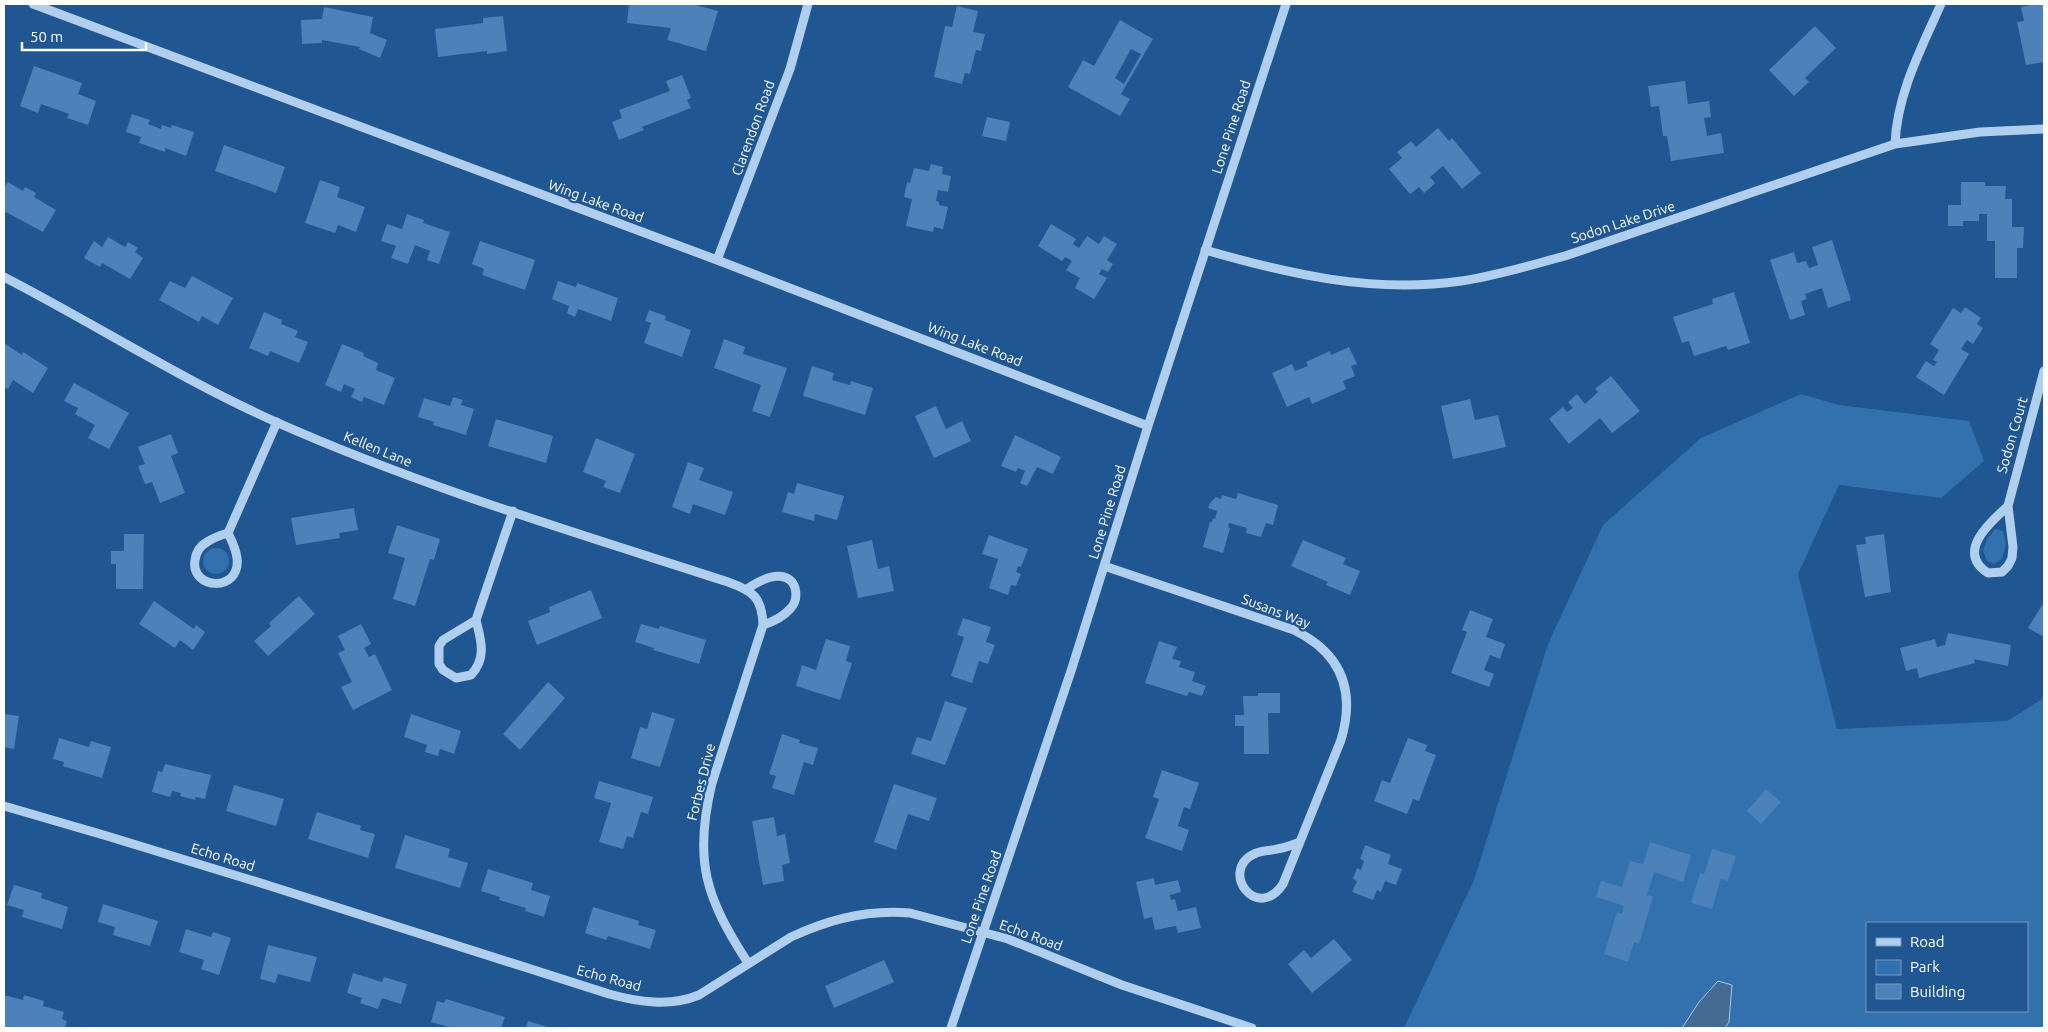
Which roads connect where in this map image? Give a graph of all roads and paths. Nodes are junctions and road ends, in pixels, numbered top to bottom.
1 (33, 4) edge
2 (808, 4) edge
3 (1286, 4) edge
4 (1941, 4) edge
5 (2044, 129) edge
6 (1895, 144) junction
7 (1205, 250) junction
8 (718, 260) junction
9 (4, 276) edge
10 (2044, 371) edge
11 (277, 422) junction
12 (1148, 426) junction
13 (2008, 506) junction
14 (513, 511) junction
15 (228, 533) junction
16 (1104, 566) junction
17 (747, 589) junction
18 (476, 620) junction
19 (763, 626) junction
20 (4, 806) edge
21 (1300, 842) junction
22 (984, 933) junction
23 (748, 963) junction
24 (952, 1028) edge
25 (1252, 1028) edge

1 - 8 street, Wing Lake Road
2 - 8 street, Clarendon Road
3 - 7 street, Lone Pine Road
4 - 6 street
5 - 6 street, Sodon Lake Drive
6 - 7 street, Sodon Lake Drive
7 - 12 street, Lone Pine Road
8 - 12 street, Wing Lake Road
9 - 11 street, Kellen Lane
10 - 13 street, Sodon Court
11 - 14 street, Kellen Lane
11 - 15 street
12 - 16 street, Lone Pine Road
13 - 13 street, Sodon Court
14 - 17 street, Kellen Lane
14 - 18 street
15 - 15 street
16 - 21 street, Susans Way
16 - 22 street, Lone Pine Road
17 - 19 street
17 - 19 street
18 - 18 street
19 - 23 street, Forbes Drive
20 - 23 street, Echo Road
21 - 21 street, Susans Way
22 - 23 street, Echo Road
22 - 24 street, Lone Pine Road
22 - 25 street, Echo Road

